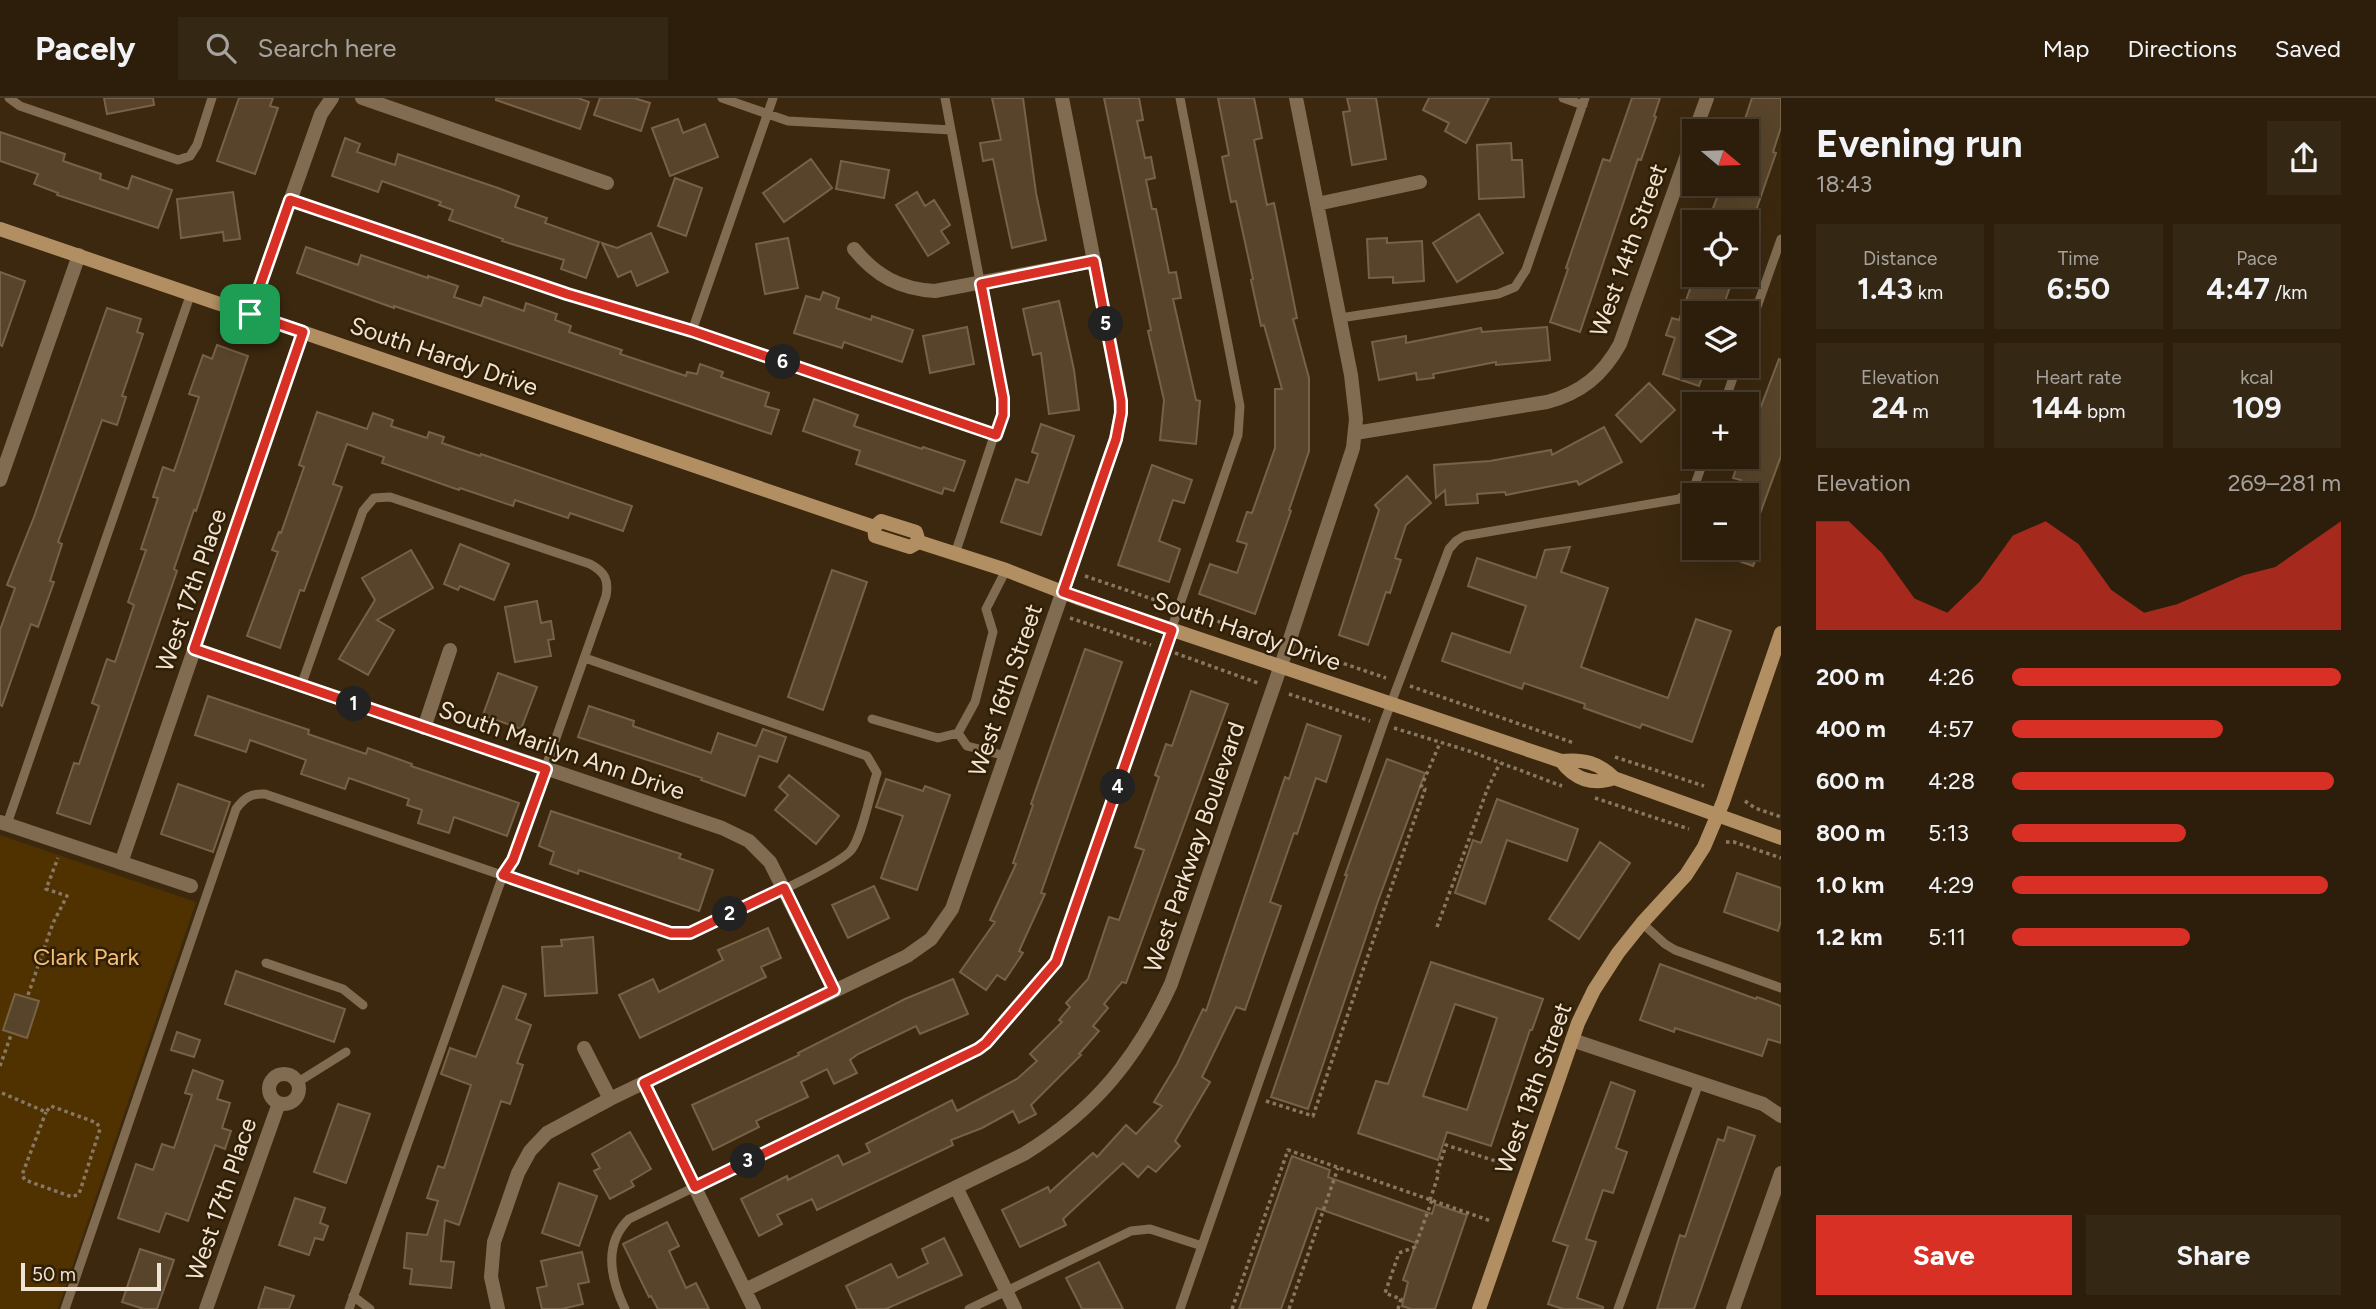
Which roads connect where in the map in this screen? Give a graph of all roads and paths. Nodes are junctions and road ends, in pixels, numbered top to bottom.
1 (9, 98) edge
2 (212, 98) edge
3 (332, 98) edge
4 (362, 98) edge
5 (722, 98) edge
6 (773, 98) edge
7 (945, 98) edge
8 (1062, 98) edge
9 (1180, 98) edge
10 (1296, 98) edge
11 (1563, 98) edge
12 (1707, 98) edge
13 (1584, 102) edge
14 (768, 114) junction
15 (1700, 119) edge
16 (951, 130) junction
17 (1682, 170) edge
18 (1420, 182) dead end
19 (607, 183) dead end
20 (290, 200) junction
21 (1317, 204) junction
22 (0, 229) edge
23 (1781, 239) edge
24 (854, 249) dead end
25 (79, 255) junction
26 (1094, 261) junction
27 (981, 284) junction
28 (191, 293) junction
29 (1759, 301) edge
30 (250, 314) junction
31 (1340, 318) junction
32 (692, 331) junction
33 (303, 332) junction
34 (1355, 433) junction
35 (996, 435) junction
36 (1701, 469) edge
37 (0, 480) edge
38 (955, 554) junction
39 (1006, 570) junction
40 (1085, 576) dead end
41 (1063, 592) junction
42 (1170, 606) dead end
43 (1191, 612) dead end
44 (1070, 618) dead end
45 (1172, 630) junction
46 (1781, 633) edge
47 (1272, 640) dead end
48 (1154, 646) dead end
49 (194, 649) junction
50 (450, 650) dead end
51 (1302, 650) dead end
52 (1177, 654) dead end
53 (585, 658) junction
54 (1281, 667) junction
55 (1388, 679) dead end
56 (1258, 683) dead end
57 (1408, 685) dead end
58 (301, 686) junction
59 (1289, 694) dead end
60 (1391, 704) junction
61 (872, 719) dead end
62 (1374, 722) dead end
63 (424, 728) junction
64 (1394, 728) dead end
65 (958, 733) junction
66 (1440, 743) junction
67 (1575, 743) dead end
68 (1482, 756) dead end
69 (1006, 757) junction
70 (1614, 757) dead end
71 (1500, 763) dead end
72 (546, 769) junction
73 (1704, 786) dead end
74 (1745, 801) dead end
75 (1718, 815) junction
76 (1781, 817) edge
77 (3, 823) edge
78 (1781, 838) edge
79 (1726, 842) dead end
80 (58, 858) dead end
81 (1781, 858) edge
82 (121, 863) junction
83 (503, 875) junction
84 (191, 886) dead end
85 (784, 888) junction
86 (1642, 923) junction
87 (1437, 927) dead end
88 (266, 962) dead end
89 (1781, 988) edge
90 (834, 990) junction
91 (28, 995) dead end
92 (363, 1005) dead end
93 (11, 1035) dead end
94 (1572, 1040) junction
95 (584, 1048) dead end
96 (346, 1052) dead end
97 (0, 1066) edge
98 (298, 1082) junction
99 (644, 1083) junction
100 (1699, 1083) junction
101 (2, 1093) edge
102 (610, 1099) junction
103 (1266, 1101) dead end
104 (279, 1104) junction
105 (46, 1112) junction
106 (1781, 1116) edge
107 (1511, 1166) dead end
108 (1338, 1168) junction
109 (1781, 1173) edge
110 (695, 1187) junction
111 (956, 1187) junction
112 (1431, 1200) junction
113 (1491, 1221) dead end
114 (1202, 1246) junction
115 (745, 1290) junction
116 (1006, 1291) junction
117 (353, 1296) junction
118 (65, 1309) edge
119 (206, 1309) edge
120 (349, 1309) edge
121 (370, 1309) edge
122 (498, 1309) edge
123 (625, 1309) edge
124 (754, 1309) edge
125 (969, 1309) edge
126 (1015, 1309) edge
127 (1180, 1309) edge
128 (1232, 1309) edge
129 (1289, 1309) edge
130 (1398, 1309) edge
131 (1479, 1309) edge
132 (1618, 1309) edge
133 (1733, 1309) edge

1 - 2 lane
3 - 20 street
4 - 19 street
5 - 14 lane
6 - 14 lane
7 - 16 lane
8 - 26 street, West 16th Street
9 - 45 lane
10 - 21 street, West Parkway Boulevard
11 - 13 lane
12 - 15 street, West 14th Street
13 - 31 lane
14 - 16 lane
14 - 32 lane
16 - 27 lane
17 - 34 street, West 14th Street
18 - 21 street
20 - 30 street
20 - 32 lane
21 - 31 street, West Parkway Boulevard
22 - 25 street, South Hardy Drive
23 - 29 lane
24 - 27 street
25 - 28 street, South Hardy Drive
25 - 37 street
26 - 27 street
26 - 41 street, West 16th Street
27 - 35 lane
28 - 30 street, South Hardy Drive
28 - 77 lane
30 - 33 street, South Hardy Drive
31 - 34 street, West Parkway Boulevard
32 - 35 lane
33 - 38 street, South Hardy Drive
33 - 49 street, West 17th Place
34 - 54 street, West Parkway Boulevard
35 - 38 lane
36 - 60 lane
38 - 39 street, South Hardy Drive
39 - 41 street, South Hardy Drive
39 - 65 lane
40 - 42 path
41 - 45 street, South Hardy Drive
41 - 69 street, West 16th Street
43 - 47 path
44 - 48 path
45 - 54 street, South Hardy Drive
45 - 110 lane
46 - 75 street, West 13th Street
49 - 58 street, South Marilyn Ann Drive
49 - 82 street, West 17th Place
50 - 63 street
51 - 55 path
52 - 56 path
53 - 58 lane
53 - 72 lane
53 - 85 lane
54 - 60 street, South Hardy Drive
54 - 111 street, West Parkway Boulevard
57 - 67 path
58 - 63 street, South Marilyn Ann Drive
59 - 62 path
60 - 75 street, South Hardy Drive
60 - 114 lane
61 - 65 lane
63 - 72 street, South Marilyn Ann Drive
64 - 66 path
65 - 69 lane
66 - 68 path
66 - 103 path
69 - 90 street, West 16th Street
70 - 73 path
71 - 87 path
72 - 83 lane
72 - 85 street, South Marilyn Ann Drive
74 - 76 path
75 - 78 street, South Hardy Drive
75 - 86 street, West 13th Street
77 - 82 street
79 - 81 path
80 - 91 path
82 - 84 street
83 - 85 lane
83 - 117 lane
83 - 118 lane
85 - 90 street, South Marilyn Ann Drive
86 - 89 lane
86 - 94 street, West 13th Street
88 - 92 lane
90 - 99 street, West 16th Street
93 - 97 path
94 - 100 street
94 - 131 street, West 13th Street
95 - 102 street
96 - 98 lane
98 - 104 street, West 17th Place
98 - 104 street, West 17th Place
99 - 102 street, West 16th Street
99 - 110 street
100 - 106 street
100 - 132 lane
101 - 105 path
102 - 122 street, West 16th Street
104 - 119 street, West 17th Place
105 - 105 path
107 - 112 path
108 - 112 path
108 - 128 path
108 - 129 path
109 - 133 street
110 - 115 street
110 - 123 lane
111 - 115 street, West Parkway Boulevard
111 - 116 street
112 - 113 path
112 - 130 path
114 - 116 lane
114 - 127 lane
115 - 124 street
116 - 125 lane
116 - 126 street
117 - 120 lane
117 - 121 lane

